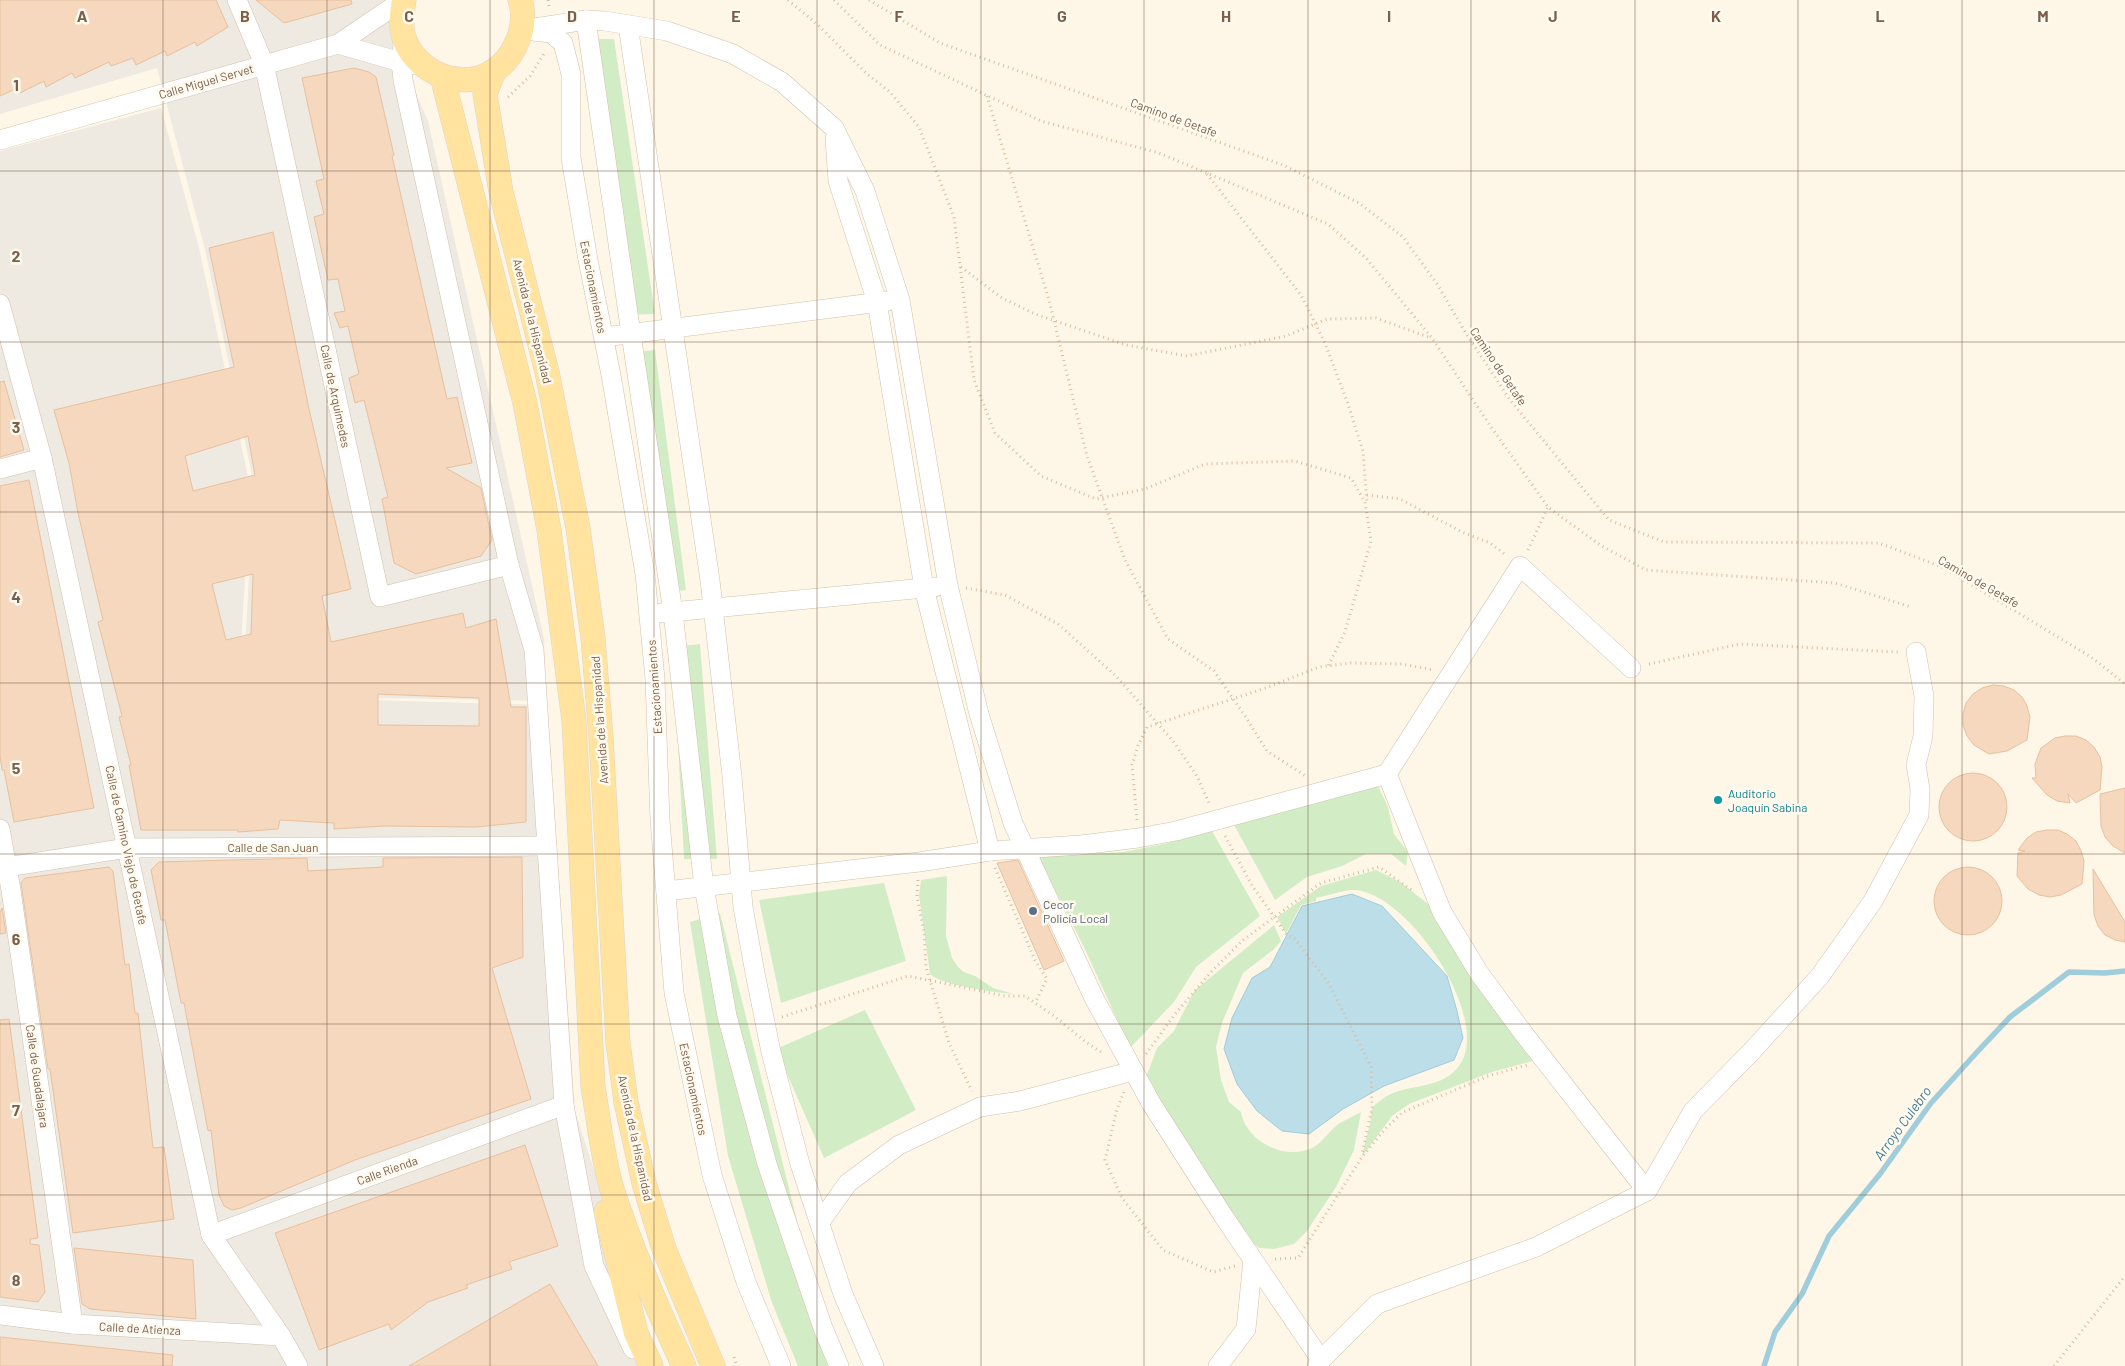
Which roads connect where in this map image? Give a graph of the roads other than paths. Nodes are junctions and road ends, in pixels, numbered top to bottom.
1 (237, 0) edge
2 (403, 0) edge
3 (520, 0) edge
4 (586, 20) junction
5 (628, 25) junction
6 (522, 30) junction
7 (404, 37) junction
8 (338, 44) junction
9 (264, 64) junction
10 (402, 71) junction
11 (494, 71) junction
12 (434, 72) junction
13 (834, 128) junction
14 (0, 140) edge
15 (900, 300) junction
16 (877, 302) junction
17 (0, 304) edge
18 (673, 328) junction
19 (631, 334) junction
20 (604, 337) junction
21 (42, 458) junction
22 (0, 469) edge
23 (509, 566) junction
24 (948, 585) junction
25 (924, 588) junction
26 (713, 608) junction
27 (673, 612) junction
28 (649, 614) junction
29 (1916, 652) road end
30 (1631, 668) road end
31 (1387, 774) junction
32 (0, 829) edge
33 (547, 846) junction
34 (127, 848) junction
35 (1025, 849) junction
36 (990, 851) junction
37 (4, 868) edge
38 (741, 883) junction
39 (704, 887) junction
40 (666, 891) junction
41 (1133, 1071) junction
42 (564, 1105) junction
43 (602, 1139) junction
44 (1647, 1191) junction
45 (820, 1222) junction
46 (211, 1235) junction
47 (1253, 1260) junction
48 (0, 1315) edge
49 (73, 1324) junction
50 (281, 1336) junction
51 (1319, 1363) edge
52 (298, 1366) edge
53 (641, 1366) edge
54 (651, 1366) edge
55 (684, 1366) edge
56 (713, 1366) edge
57 (781, 1366) edge
58 (839, 1366) edge
59 (874, 1366) edge
60 (1218, 1366) edge

1 - 9 street
2 - 7 main road
2 - 8 street, Calle Miguel Servet
3 - 6 main road
4 - 5 street
4 - 6 street
4 - 19 street
5 - 13 street
5 - 18 street
6 - 11 main road
6 - 20 street, Estacionamientos
7 - 10 street
7 - 12 main road
8 - 9 street, Calle Miguel Servet
8 - 10 street
9 - 14 street, Calle Miguel Servet
9 - 23 street, Calle de Arquímedes
10 - 12 street
10 - 23 street
11 - 12 main road
11 - 56 main road, Avenida de la Hispanidad
12 - 43 main road, Avenida de la Hispanidad
13 - 15 street
13 - 16 street
15 - 16 street
15 - 24 street
16 - 18 street
16 - 25 street
17 - 21 street, Calle de Camino Viejo de Getafe
18 - 19 street
18 - 26 street
19 - 20 street
19 - 27 street
20 - 28 street, Estacionamientos
21 - 22 street
21 - 34 street, Calle de Camino Viejo de Getafe
23 - 33 street
24 - 25 street
24 - 35 street
25 - 26 street
25 - 36 street
26 - 27 street
26 - 38 street
27 - 28 street
27 - 39 street
28 - 40 street, Estacionamientos
29 - 44 street
30 - 31 street
31 - 35 street
31 - 44 street
32 - 37 street, Calle de Guadalajara
33 - 34 street, Calle de San Juan
33 - 42 street
34 - 37 street, Calle de San Juan
34 - 46 street, Calle de Camino Viejo de Getafe
35 - 36 street
35 - 41 street
36 - 38 street
37 - 49 street, Calle de Guadalajara
38 - 39 street
38 - 45 street
39 - 40 street
39 - 58 street
40 - 57 street, Estacionamientos
41 - 45 street
41 - 47 street
42 - 46 street, Calle Rienda
42 - 53 street
43 - 54 main road
43 - 55 main road, Avenida de la Hispanidad
44 - 51 street
45 - 59 street
46 - 50 street, Calle de Camino Viejo de Getafe
47 - 51 street
47 - 60 street
48 - 49 street, Calle de Atienza
49 - 50 street, Calle de Atienza
50 - 52 street, Calle de Camino Viejo de Getafe

